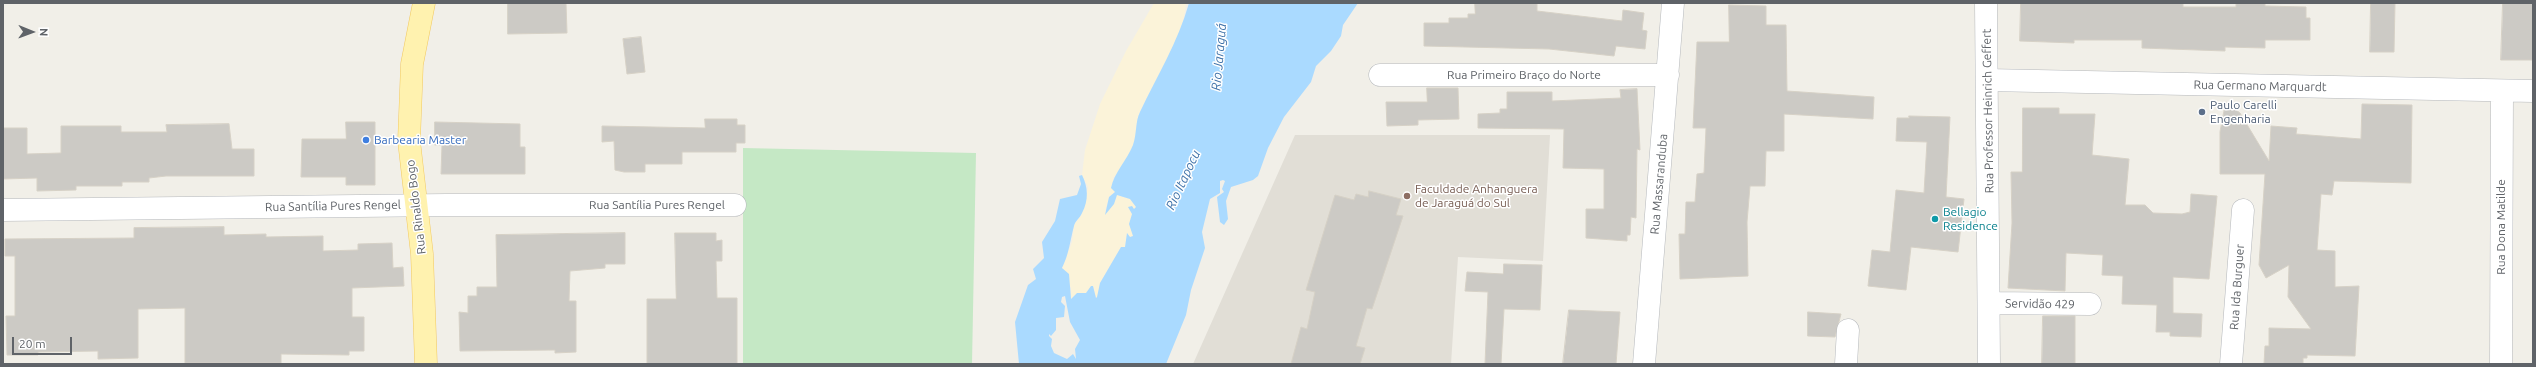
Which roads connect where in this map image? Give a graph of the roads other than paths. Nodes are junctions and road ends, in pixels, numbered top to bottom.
1 (424, 3) edge
2 (1673, 3) edge
3 (1986, 3) edge
4 (1668, 75) junction
5 (1380, 76) dead end
6 (1988, 80) junction
7 (2502, 91) junction
8 (2533, 91) edge
9 (416, 205) junction
10 (735, 205) dead end
11 (3, 210) edge
12 (2243, 210) dead end
13 (1989, 303) junction
14 (2090, 304) dead end
15 (1848, 330) dead end
16 (426, 364) edge
17 (1644, 364) edge
18 (1846, 364) edge
19 (1989, 364) edge
20 (2231, 364) edge
21 (2501, 364) edge

1 - 9 main road, Rua Rinaldo Bogo
2 - 4 street, Rua Massaranduba
3 - 6 street, Rua Professor Heinrich Geffert
4 - 5 street, Rua Primeiro Braço do Norte
4 - 17 street, Rua Massaranduba
6 - 7 street, Rua Germano Marquardt
6 - 13 street, Rua Professor Heinrich Geffert
7 - 8 street, Rua Germano Marquardt
7 - 21 street, Rua Dona Matilde
9 - 10 street, Rua Santília Pures Rengel
9 - 11 street, Rua Santília Pures Rengel
9 - 16 main road, Rua Rinaldo Bogo
12 - 20 street, Rua Ida Burguer
13 - 14 street, Servidão 429
13 - 19 street, Rua Professor Heinrich Geffert
15 - 18 street

